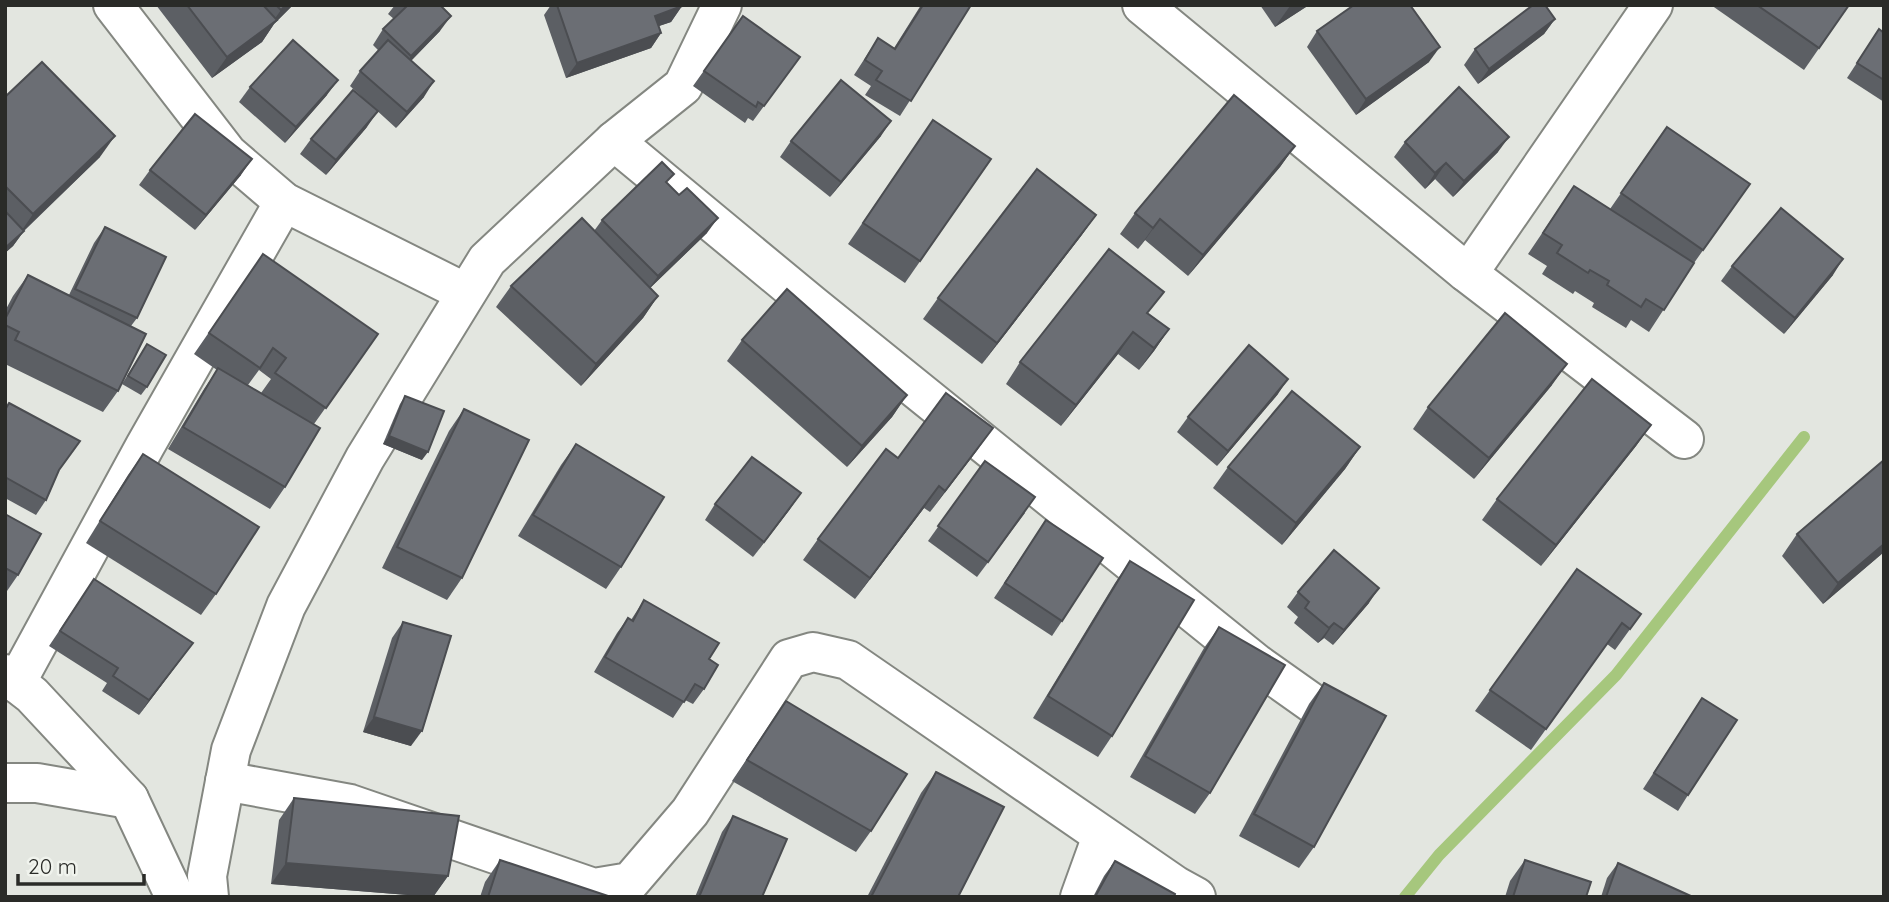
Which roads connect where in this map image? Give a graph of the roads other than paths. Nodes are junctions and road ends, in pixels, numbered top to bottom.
1 (113, 5) edge
2 (722, 5) edge
3 (1142, 5) edge
4 (1654, 5) edge
5 (614, 141) junction
6 (285, 202) junction
7 (1466, 272) junction
8 (466, 293) junction
9 (1684, 439) dead end
10 (11, 679) edge
11 (1359, 736) edge
12 (225, 781) junction
13 (5, 783) edge
14 (129, 799) junction
15 (1102, 836) junction
16 (634, 889) edge
17 (175, 897) edge
18 (209, 897) edge
19 (1080, 897) edge
20 (1196, 897) edge

1 - 6 street
2 - 5 street
3 - 7 street
4 - 7 street
5 - 8 street
5 - 11 street
6 - 8 street
6 - 10 street
7 - 9 street
8 - 12 street
10 - 14 street
12 - 16 street
12 - 18 street
13 - 14 street
14 - 17 street
15 - 16 street
15 - 19 street
15 - 20 street

